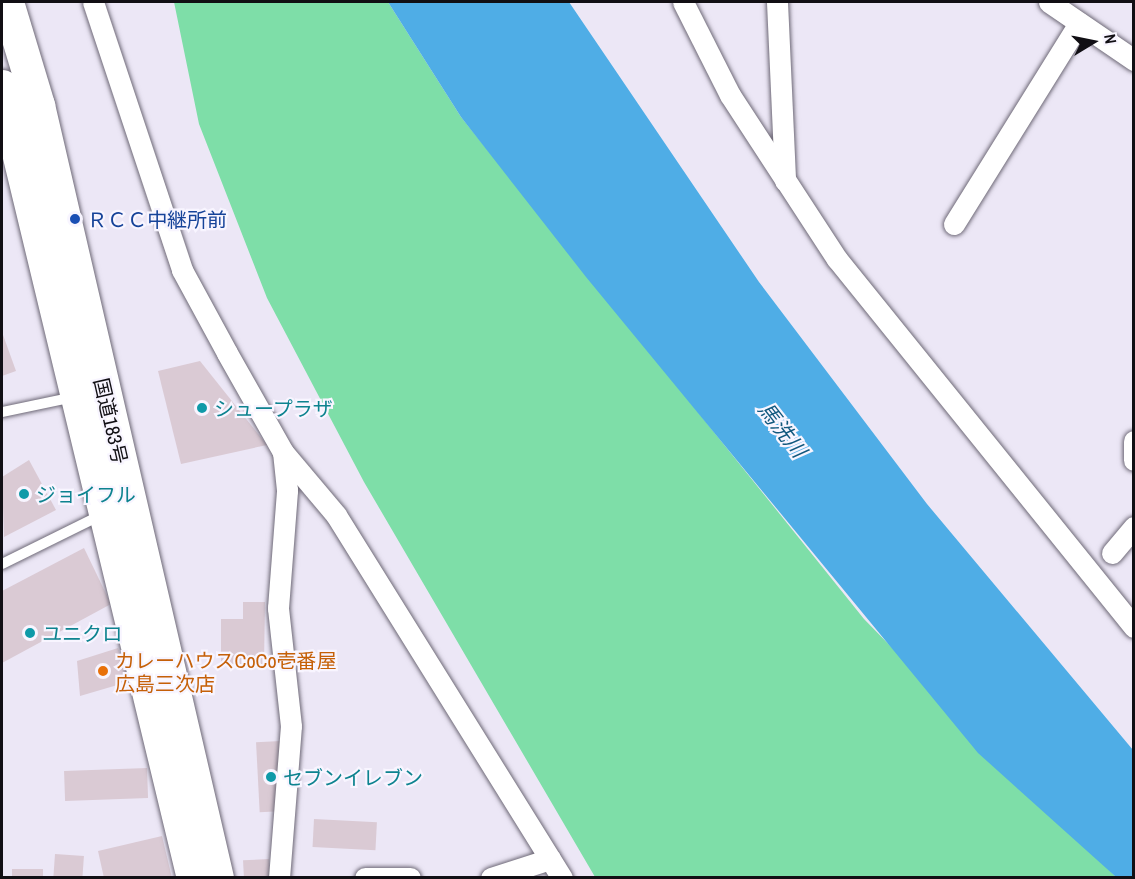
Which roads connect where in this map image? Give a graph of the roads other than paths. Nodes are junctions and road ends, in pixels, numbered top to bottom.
1 (7, 2) edge
2 (93, 2) edge
3 (683, 2) edge
4 (777, 2) edge
5 (1049, 2) edge
6 (1079, 23) junction
7 (1134, 60) edge
8 (13, 104) edge
9 (785, 181) junction
10 (954, 224) dead end
11 (78, 396) junction
12 (2, 412) edge
13 (1134, 441) edge
14 (283, 452) junction
15 (1134, 460) edge
16 (105, 513) junction
17 (1134, 527) edge
18 (1112, 553) dead end
19 (2, 564) edge
20 (1134, 627) edge
21 (550, 859) junction
22 (193, 878) edge
23 (217, 878) edge
24 (279, 878) edge
25 (365, 878) edge
26 (410, 878) edge
27 (491, 878) edge
28 (562, 878) edge

1 - 8 highway, 国道183号
2 - 14 street
3 - 9 street
4 - 9 street
5 - 6 street
6 - 7 street
6 - 10 street
8 - 11 highway, 国道183号
8 - 23 highway, 国道183号
9 - 20 street
11 - 12 lane
11 - 16 highway, 国道183号
13 - 15 street
14 - 21 street
14 - 24 street
16 - 19 lane
16 - 22 highway, 国道183号
17 - 18 street
21 - 27 street
21 - 28 street
25 - 26 street

